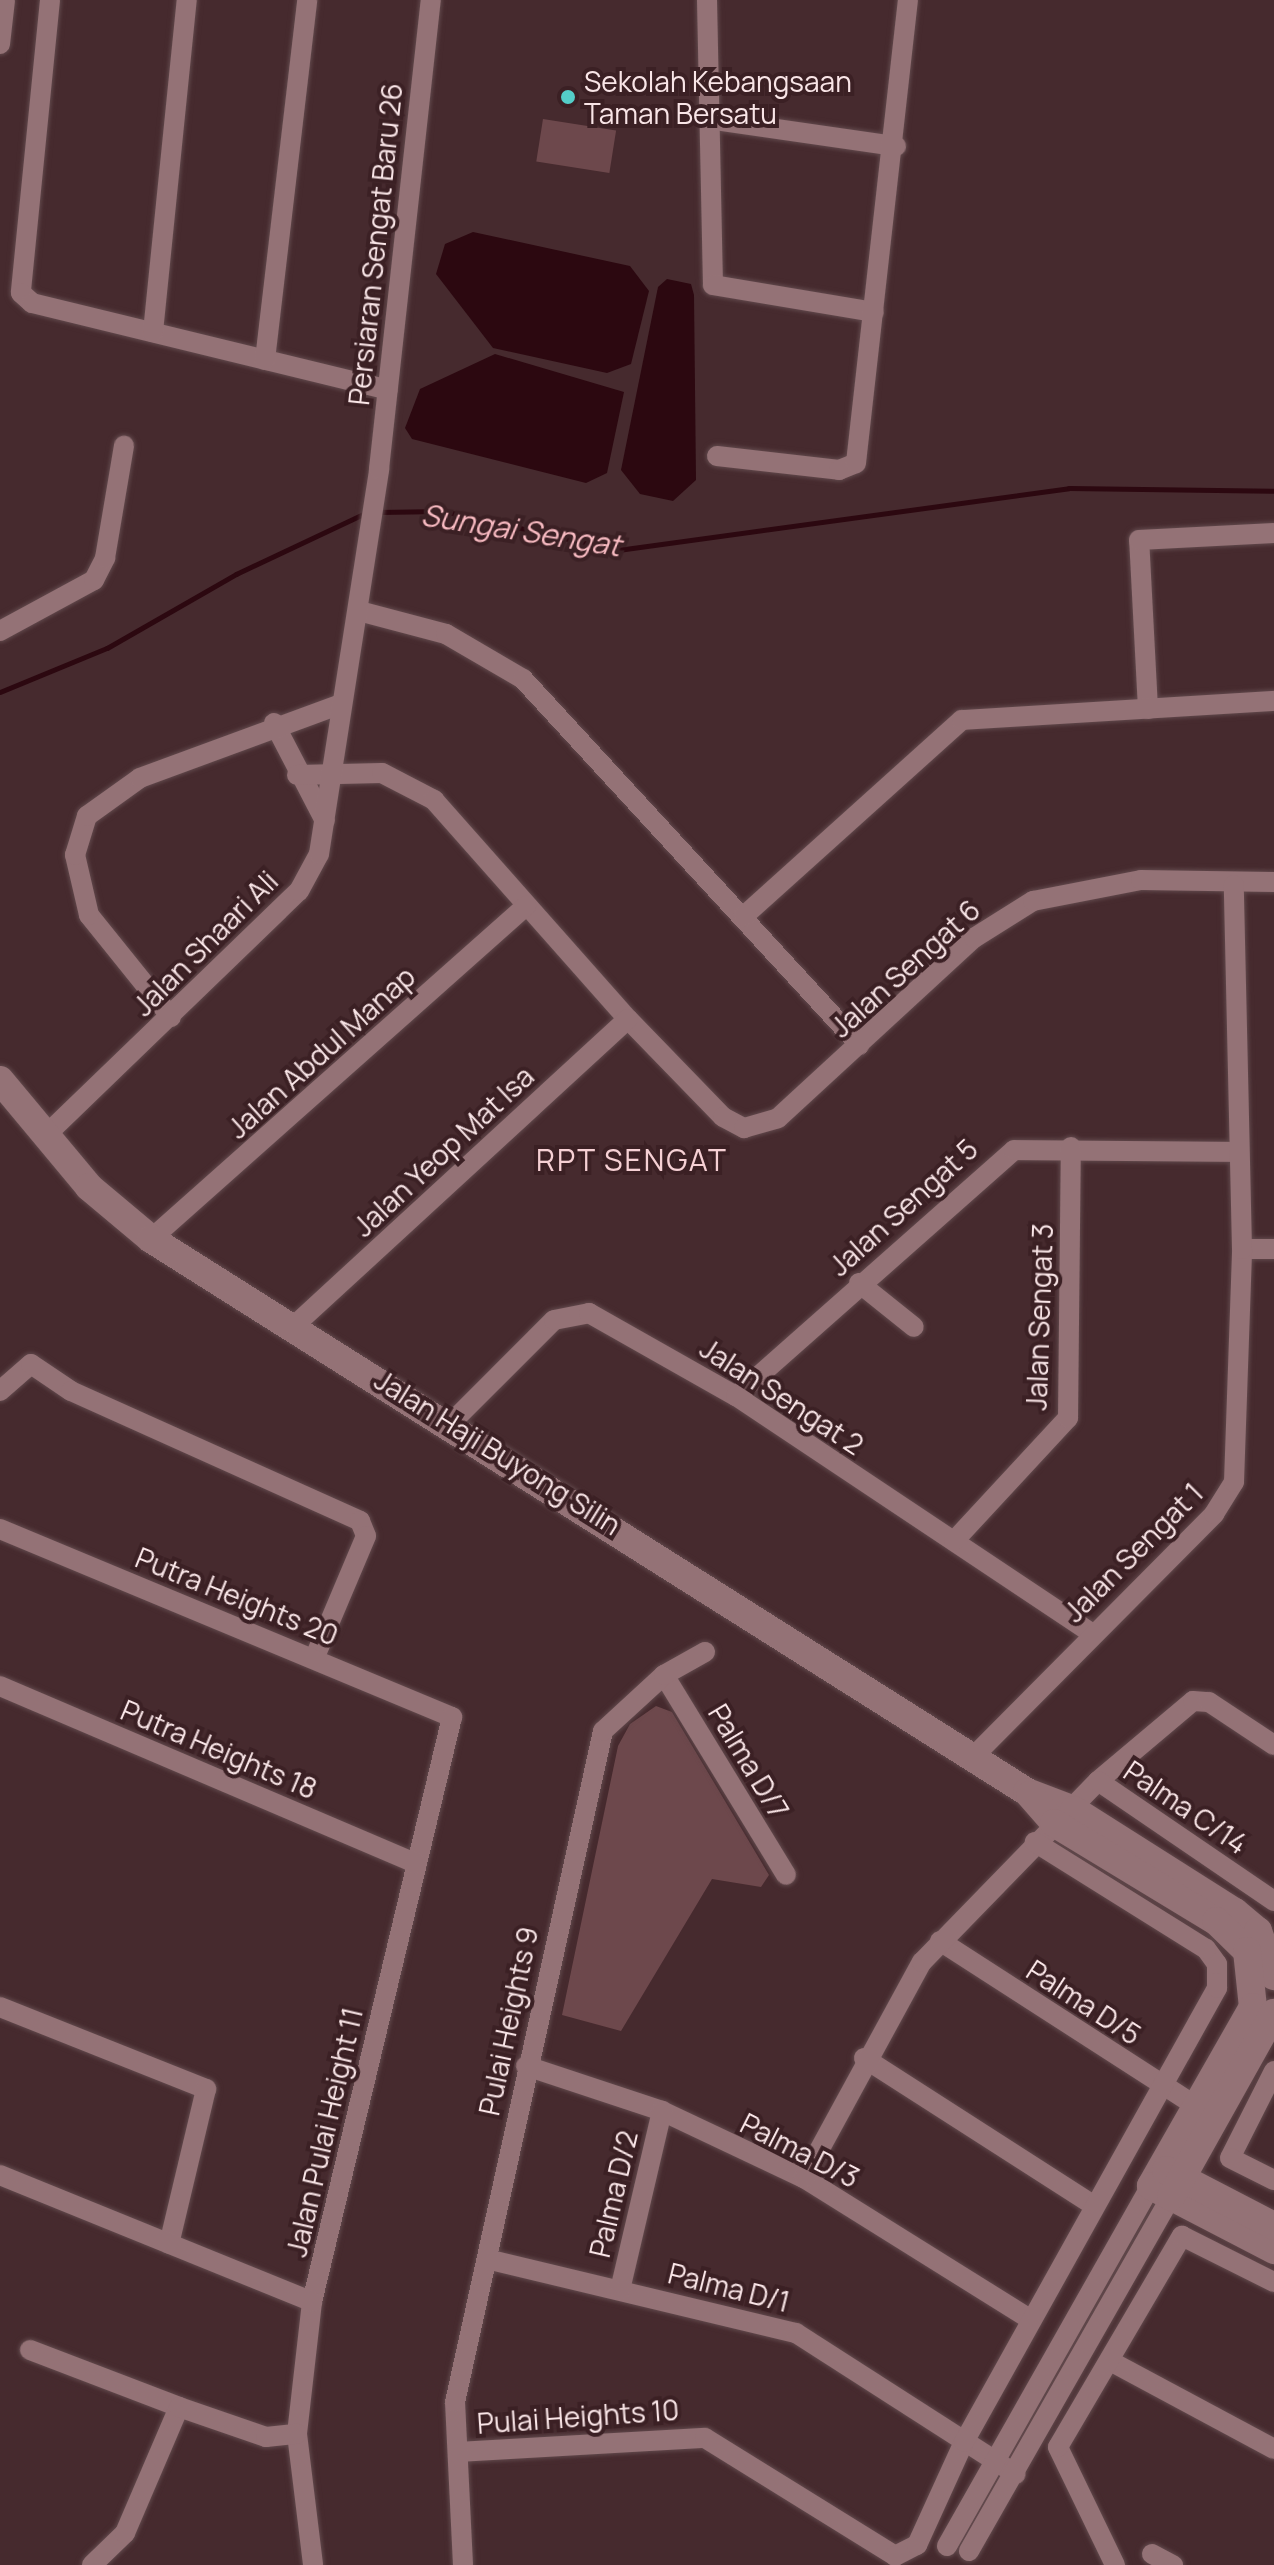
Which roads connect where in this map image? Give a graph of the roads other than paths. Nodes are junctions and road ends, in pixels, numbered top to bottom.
1 (5, 0) edge
2 (50, 0) edge
3 (187, 0) edge
4 (307, 0) edge
5 (431, 0) edge
6 (707, 0) edge
7 (908, 0) edge
8 (0, 44) edge
9 (708, 119) junction
10 (896, 146) junction
11 (874, 312) junction
12 (153, 332) junction
13 (265, 360) junction
14 (388, 390) junction
15 (124, 446) dead end
16 (717, 456) dead end
17 (1274, 533) edge
18 (359, 611) junction
19 (0, 631) edge
20 (1274, 701) edge
21 (338, 705) junction
22 (1148, 709) junction
23 (274, 723) junction
24 (333, 773) junction
25 (297, 775) junction
26 (325, 821) junction
27 (1274, 882) edge
28 (1234, 885) junction
29 (526, 906) junction
30 (744, 916) junction
31 (171, 1017) junction
32 (628, 1019) junction
33 (859, 1045) junction
34 (0, 1080) edge
35 (46, 1135) junction
36 (1071, 1147) junction
37 (1238, 1152) junction
38 (151, 1239) junction
39 (1242, 1249) junction
40 (1274, 1249) edge
41 (859, 1283) junction
42 (295, 1325) junction
43 (914, 1327) dead end
44 (0, 1391) edge
45 (736, 1396) junction
46 (452, 1422) junction
47 (0, 1529) edge
48 (954, 1541) junction
49 (1092, 1633) junction
50 (705, 1652) dead end
51 (315, 1657) junction
52 (664, 1675) junction
53 (0, 1686) edge
54 (452, 1717) joint
55 (1274, 1745) edge
56 (974, 1756) junction
57 (1098, 1781) junction
58 (1053, 1824) junction
59 (417, 1864) junction
60 (786, 1875) dead end
61 (1274, 1901) edge
62 (940, 1941) junction
63 (1274, 1976) edge
64 (0, 2007) edge
65 (1274, 2013) edge
66 (864, 2058) junction
67 (526, 2066) junction
68 (1274, 2071) edge
69 (1158, 2084) junction
70 (1198, 2107) junction
71 (662, 2111) junction
72 (0, 2175) edge
73 (804, 2178) junction
74 (1274, 2180) edge
75 (1166, 2182) junction
76 (1093, 2205) junction
77 (1274, 2226) edge
78 (169, 2244) junction
79 (1274, 2250) edge
80 (487, 2259) junction
81 (1274, 2282) edge
82 (620, 2290) junction
83 (312, 2302) junction
84 (1031, 2320) junction
85 (30, 2350) dead end
86 (1110, 2361) junction
87 (179, 2407) junction
88 (297, 2434) junction
89 (964, 2442) junction
90 (1274, 2449) edge
91 (459, 2452) junction
92 (994, 2460) junction
93 (1016, 2474) junction
94 (947, 2546) dead end
95 (969, 2551) dead end
96 (1152, 2554) dead end
97 (92, 2565) edge
98 (313, 2565) edge
99 (463, 2565) edge
100 (1115, 2565) edge
101 (1173, 2565) edge

1 - 8 street
2 - 12 street
3 - 12 street
4 - 13 street
5 - 14 street, Persiaran Sengat Baru 26
6 - 9 street
7 - 10 street
9 - 10 street
9 - 11 street
10 - 11 street
11 - 16 street
12 - 13 street
13 - 14 street
14 - 18 street, Persiaran Sengat Baru 26
15 - 19 street
17 - 22 street
18 - 21 street, Jalan Shaari Ali
18 - 30 street
20 - 22 street
21 - 23 street
21 - 24 street, Jalan Shaari Ali
22 - 30 street
23 - 25 street
23 - 31 street
24 - 25 street
24 - 26 street, Jalan Shaari Ali
24 - 29 street
25 - 26 street
26 - 31 street, Jalan Shaari Ali
27 - 28 street, Jalan Sengat 6
28 - 33 street, Jalan Sengat 6
28 - 37 street, Jalan Sengat 1
29 - 32 street
29 - 38 street, Jalan Abdul Manap
30 - 33 street
31 - 35 street, Jalan Shaari Ali
32 - 33 street, Jalan Sengat 6
32 - 42 street, Jalan Yeop Mat Isa
34 - 35 street, Jalan Haji Buyong Silin
35 - 38 street, Jalan Haji Buyong Silin
36 - 37 street, Jalan Sengat 5
36 - 41 street, Jalan Sengat 5
36 - 48 street, Jalan Sengat 3
37 - 39 street, Jalan Sengat 1
38 - 42 street, Jalan Haji Buyong Silin
39 - 40 street
39 - 49 street, Jalan Sengat 1
41 - 43 street
41 - 45 street, Jalan Sengat 5
42 - 46 street, Jalan Haji Buyong Silin
44 - 51 street
45 - 46 street, Jalan Sengat 2
45 - 48 street, Jalan Sengat 2
46 - 56 street, Jalan Haji Buyong Silin
47 - 51 street, Putra Heights 20
48 - 49 street, Jalan Sengat 2
49 - 56 street, Jalan Sengat 1
50 - 52 street, Pulai Heights 9
51 - 54 street, Putra Heights 20
52 - 60 street, Palma D/7
52 - 67 street, Pulai Heights 9
53 - 59 street, Putra Heights 18
54 - 59 street, Jalan Pulai Height 11
55 - 57 street
56 - 58 street, Jalan Haji Buyong Silin
57 - 58 street, Palma C/14
57 - 61 street, Palma C/14
58 - 62 street, Palma C/14
58 - 63 street
58 - 69 street
58 - 70 street
59 - 83 street, Jalan Pulai Height 11
62 - 66 street, Palma C/14
62 - 69 street, Palma D/5
64 - 78 street
65 - 75 street
66 - 73 street, Palma C/14
66 - 76 street
67 - 71 street, Palma D/3
67 - 80 street, Pulai Heights 9
68 - 74 street
69 - 70 street, Palma D/5
69 - 76 street
70 - 75 street
71 - 73 street, Palma D/3
71 - 82 street, Palma D/2
72 - 78 street
73 - 84 street, Palma D/3
75 - 77 street
75 - 79 street
75 - 92 street
75 - 93 street
76 - 84 street
78 - 83 street
80 - 82 street, Palma D/1
80 - 91 street, Pulai Heights 9
81 - 86 street
82 - 89 street, Palma D/1
83 - 88 street, Jalan Pulai Height 11
84 - 89 street
85 - 87 street
86 - 90 street
86 - 100 street
87 - 88 street
87 - 97 street
88 - 98 street, Jalan Pulai Height 11
89 - 91 street, Pulai Heights 10
89 - 92 street, Palma D/1
91 - 99 street, Pulai Heights 9
92 - 93 street, Palma D/1
92 - 94 street
93 - 95 street
96 - 101 street

